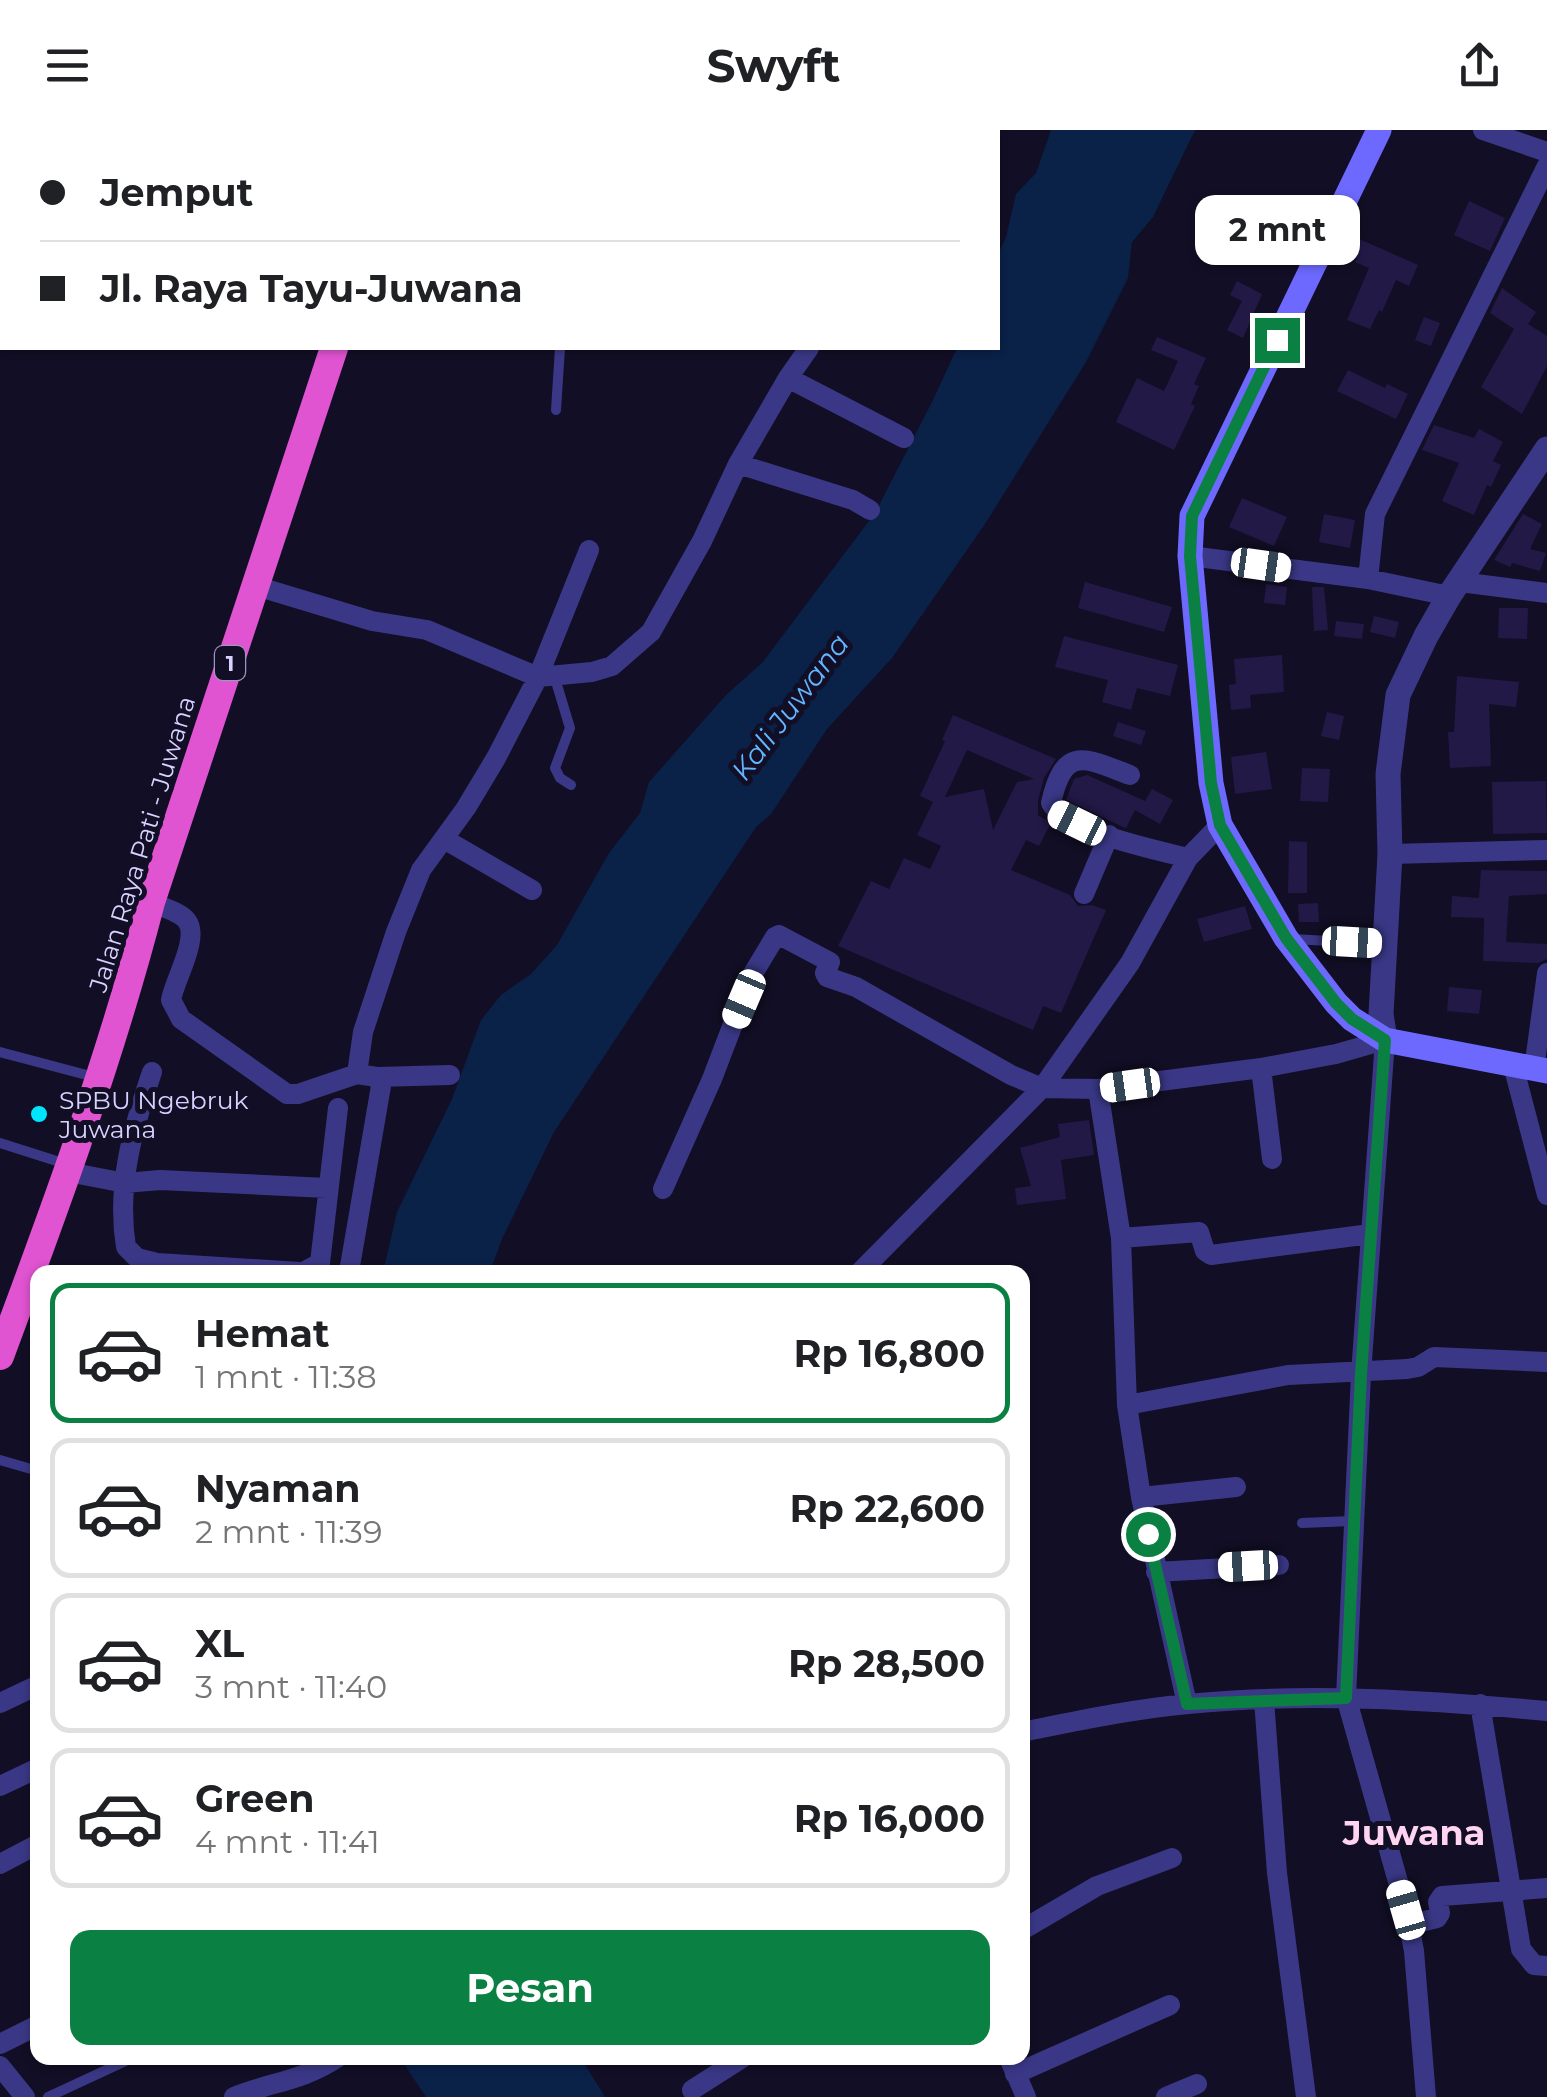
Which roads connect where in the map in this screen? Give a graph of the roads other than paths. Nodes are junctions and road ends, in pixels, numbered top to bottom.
1 (1378, 130) edge
2 (1484, 130) edge
3 (1547, 152) edge
4 (1547, 166) edge
5 (333, 350) edge
6 (560, 350) edge
7 (808, 350) edge
8 (788, 378) junction
9 (556, 410) dead end
10 (904, 438) dead end
11 (1547, 450) edge
12 (738, 464) junction
13 (870, 510) dead end
14 (589, 550) dead end
15 (1190, 556) junction
16 (1368, 579) junction
17 (256, 586) junction
18 (1455, 589) junction
19 (1547, 592) edge
20 (546, 675) junction
21 (1130, 775) dead end
22 (571, 785) dead end
23 (1220, 825) junction
24 (1110, 835) junction
25 (444, 840) junction
26 (1547, 850) edge
27 (1390, 854) junction
28 (1188, 858) junction
29 (532, 890) dead end
30 (1084, 894) dead end
31 (151, 902) junction
32 (1286, 938) junction
33 (1385, 944) junction
34 (1546, 973) edge
35 (1385, 1040) junction
36 (0, 1052) edge
37 (1261, 1068) junction
38 (1531, 1068) edge
39 (152, 1072) dead end
40 (450, 1075) dead end
41 (367, 1076) junction
42 (99, 1078) junction
43 (1042, 1088) junction
44 (1098, 1089) junction
45 (338, 1108) dead end
46 (0, 1143) edge
47 (1272, 1159) dead end
48 (70, 1168) junction
49 (125, 1183) junction
50 (327, 1188) junction
51 (664, 1189) dead end
52 (1547, 1195) edge
53 (1370, 1234) junction
54 (1122, 1238) junction
55 (34, 1265) edge
56 (188, 1265) edge
57 (318, 1265) edge
58 (350, 1265) edge
59 (867, 1265) edge
60 (30, 1275) edge
61 (0, 1356) edge
62 (1547, 1362) edge
63 (1361, 1374) junction
64 (1127, 1405) junction
65 (0, 1460) edge
66 (30, 1469) edge
67 (1236, 1487) dead end
68 (1141, 1497) junction
69 (1352, 1520) junction
70 (1302, 1523) dead end
71 (1279, 1565) dead end
72 (1156, 1572) junction
73 (30, 1689) edge
74 (1346, 1698) junction
75 (1264, 1700) junction
76 (0, 1703) edge
77 (1187, 1704) junction
78 (1480, 1704) junction
79 (1547, 1710) edge
80 (1030, 1731) edge
81 (30, 1772) edge
82 (0, 1786) edge
83 (30, 1848) edge
84 (1172, 1858) dead end
85 (0, 1864) edge
86 (1547, 1888) edge
87 (1510, 1890) junction
88 (1409, 1924) junction
89 (1030, 1925) edge
90 (1547, 1966) edge
91 (1170, 2005) dead end
92 (30, 2029) edge
93 (0, 2044) edge
94 (117, 2065) edge
95 (323, 2065) edge
96 (731, 2065) edge
97 (0, 2066) edge
98 (1017, 2084) edge
99 (1197, 2084) dead end
100 (692, 2090) dead end
101 (24, 2097) edge
102 (48, 2097) edge
103 (234, 2097) edge
104 (1166, 2097) edge
105 (1306, 2097) edge
106 (1426, 2097) edge

1 - 15 main road
2 - 3 street
4 - 16 street
5 - 17 highway, Jalan Raya Pati - Juwana / 1
6 - 9 lane
7 - 8 street
8 - 10 street
8 - 12 street
11 - 18 street
12 - 13 street
12 - 20 street
14 - 20 street
15 - 16 street
15 - 23 main road
16 - 18 street
17 - 20 street
17 - 31 highway, Jalan Raya Pati - Juwana / 1
18 - 19 street
18 - 27 street
20 - 22 lane
20 - 25 street
21 - 24 street
23 - 28 street
23 - 32 main road
24 - 28 street
24 - 30 street
25 - 29 street
25 - 41 street
26 - 27 street
27 - 33 street
28 - 43 street
31 - 41 street
31 - 42 highway, Jalan Raya Pati - Juwana / 1
32 - 33 lane
32 - 35 main road
33 - 35 street
34 - 38 street
35 - 37 street
35 - 38 main road
35 - 53 street
36 - 42 lane
37 - 44 street
37 - 47 street
38 - 52 street
39 - 49 street
40 - 41 street
41 - 58 street
42 - 48 highway, Jalan Raya Pati - Juwana / 1
43 - 44 street
43 - 51 street
43 - 59 street
44 - 54 street
45 - 50 street
46 - 48 lane
48 - 49 street
48 - 55 highway, Jalan Raya Pati - Juwana / 1
49 - 50 street
49 - 56 street
50 - 57 street
53 - 54 street
53 - 63 street
54 - 64 street
60 - 61 highway, Jalan Raya Pati - Juwana / 1
62 - 63 street
63 - 64 street
63 - 69 street
64 - 68 street
65 - 66 lane
67 - 68 street
68 - 72 street
69 - 70 lane
69 - 74 street
71 - 72 street
72 - 77 street
73 - 76 street
74 - 75 street
74 - 78 street
74 - 88 street
75 - 77 street
75 - 105 street
77 - 80 street
78 - 79 street
78 - 87 street
81 - 82 street
83 - 85 street
84 - 89 street
86 - 87 street
87 - 88 street
87 - 90 street
88 - 106 street
91 - 98 street
92 - 93 street
94 - 102 lane
95 - 103 street
96 - 100 street
97 - 101 street
99 - 104 street

